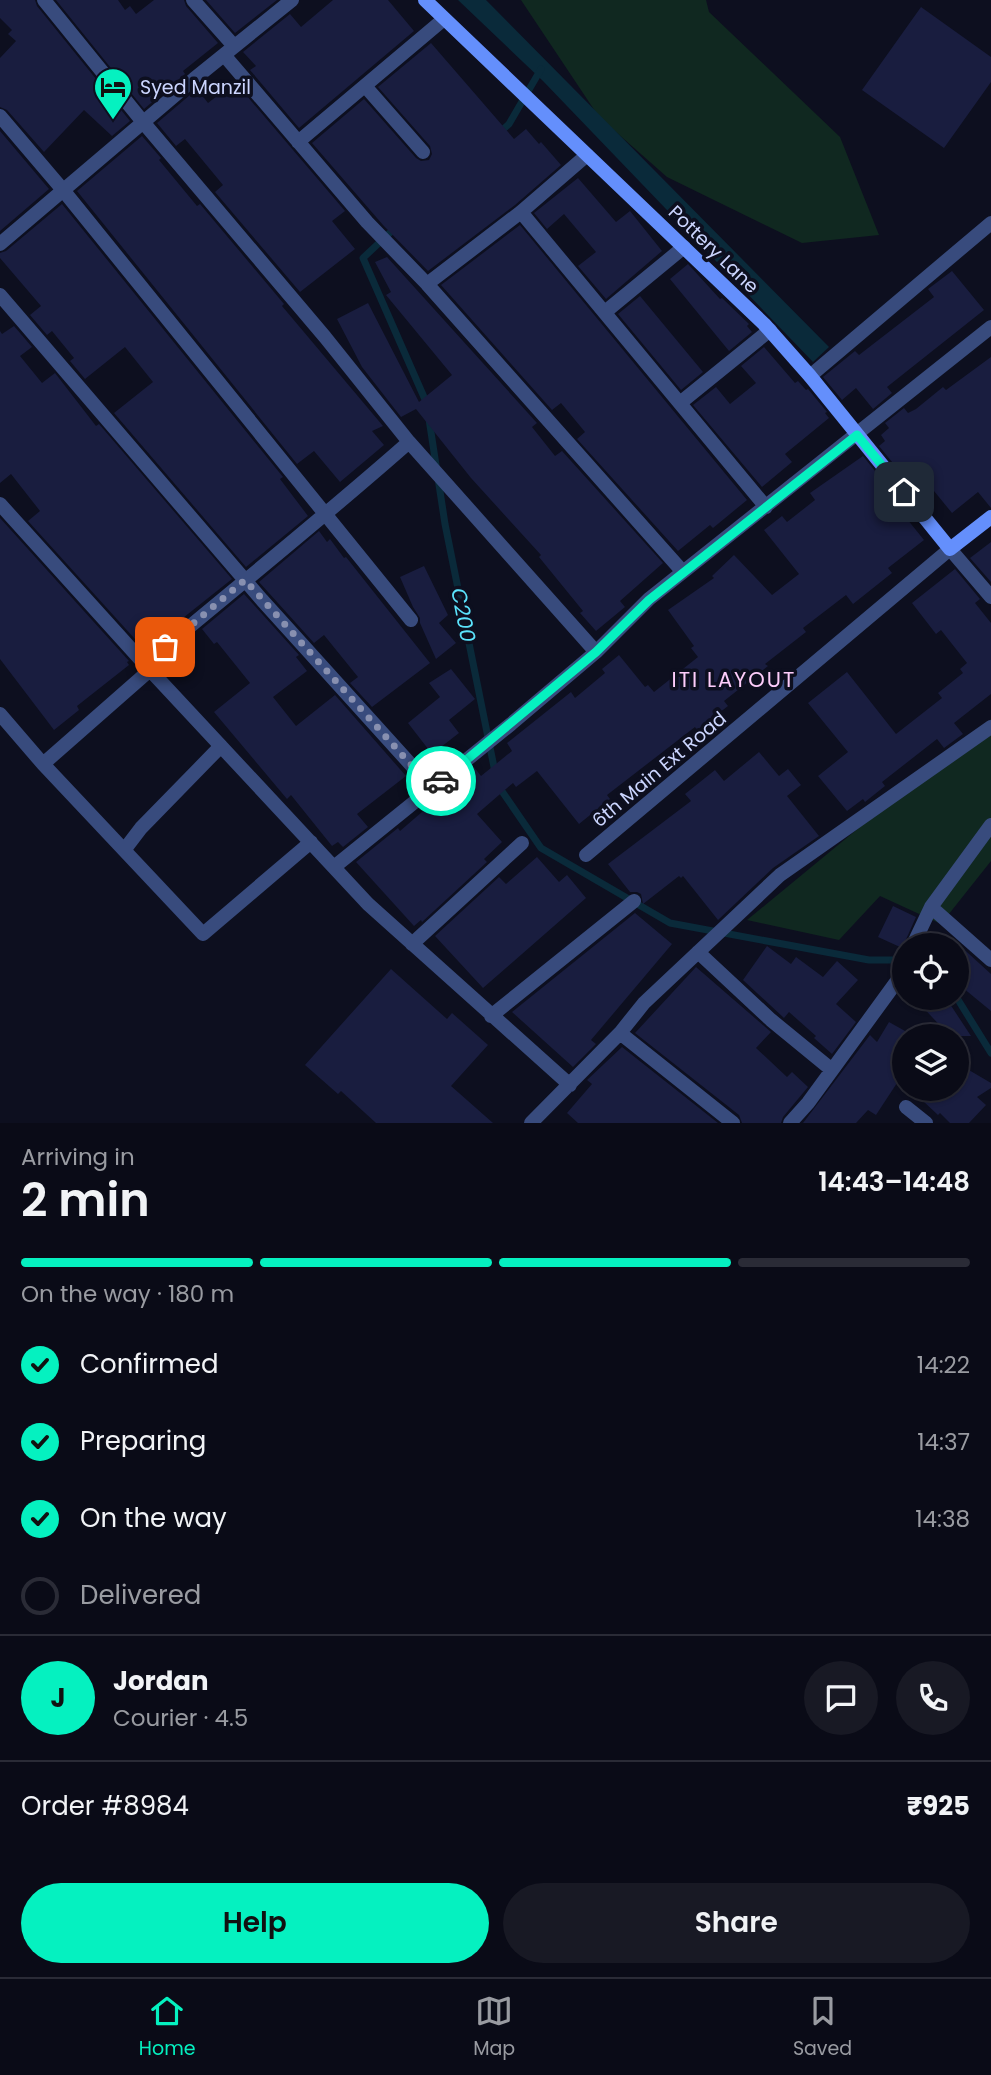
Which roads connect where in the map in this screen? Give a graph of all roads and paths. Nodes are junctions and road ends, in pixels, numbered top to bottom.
1 (44, 0) edge
2 (193, 0) edge
3 (292, 0) edge
4 (425, 0) edge
5 (444, 19) junction
6 (229, 51) junction
7 (365, 86) junction
8 (0, 116) edge
9 (143, 122) junction
10 (298, 142) junction
11 (423, 152) dead end
12 (587, 155) junction
13 (63, 190) junction
14 (521, 212) junction
15 (991, 223) edge
16 (0, 244) edge
17 (684, 247) junction
18 (427, 284) junction
19 (0, 295) edge
20 (605, 312) junction
21 (991, 327) edge
22 (770, 330) junction
23 (810, 376) junction
24 (680, 403) junction
25 (857, 435) junction
26 (409, 442) junction
27 (0, 504) edge
28 (766, 507) junction
29 (326, 516) junction
30 (991, 517) edge
31 (950, 549) junction
32 (683, 572) junction
33 (245, 580) junction
34 (991, 597) edge
35 (411, 620) dead end
36 (596, 652) junction
37 (147, 667) junction
38 (0, 714) edge
39 (991, 727) edge
40 (221, 746) junction
41 (43, 764) junction
42 (432, 788) junction
43 (991, 825) edge
44 (311, 842) junction
45 (522, 842) dead end
46 (125, 849) junction
47 (586, 855) dead end
48 (334, 867) junction
49 (634, 901) dead end
50 (931, 907) junction
51 (919, 933) edge
52 (412, 944) junction
53 (698, 952) junction
54 (991, 960) edge
55 (892, 988) edge
56 (491, 1016) junction
57 (620, 1033) junction
58 (832, 1070) junction
59 (570, 1085) junction
60 (906, 1107) dead end
61 (539, 1121) edge
62 (733, 1123) edge
63 (790, 1123) edge
64 (926, 1123) edge

1 - 9 street
2 - 6 street
3 - 6 street
4 - 5 street, Pottery Lane
5 - 7 street
5 - 12 street, Pottery Lane
6 - 9 street
6 - 10 street
7 - 10 street
7 - 11 street
8 - 13 street
9 - 13 street
9 - 26 street
10 - 18 street
12 - 14 street
12 - 17 street, Pottery Lane
13 - 16 street
13 - 29 street
14 - 18 street
14 - 20 street
15 - 23 street
17 - 20 street
17 - 22 street, Pottery Lane
18 - 32 street
19 - 33 street
20 - 24 street
21 - 25 street
22 - 23 street, Pottery Lane
22 - 24 street
23 - 25 street, Pottery Lane
24 - 28 street
25 - 28 street
25 - 31 street, Pottery Lane
26 - 29 street
26 - 36 street
27 - 37 street
28 - 32 street
29 - 33 street
29 - 35 street
30 - 31 street
31 - 34 street
31 - 47 street, 6th Main Ext Road
32 - 36 street
33 - 37 street
33 - 42 street
36 - 42 street
37 - 40 street
37 - 41 street
38 - 41 street
39 - 53 street
40 - 44 street
40 - 46 street
41 - 46 street
42 - 48 street
43 - 50 street
44 - 46 street
44 - 48 street
45 - 52 street
48 - 52 street
49 - 56 street
50 - 51 street
50 - 54 street
52 - 56 street
53 - 57 street
53 - 58 street
55 - 58 street
56 - 59 street
57 - 59 street
57 - 62 street
58 - 63 street
59 - 61 street
60 - 64 street

